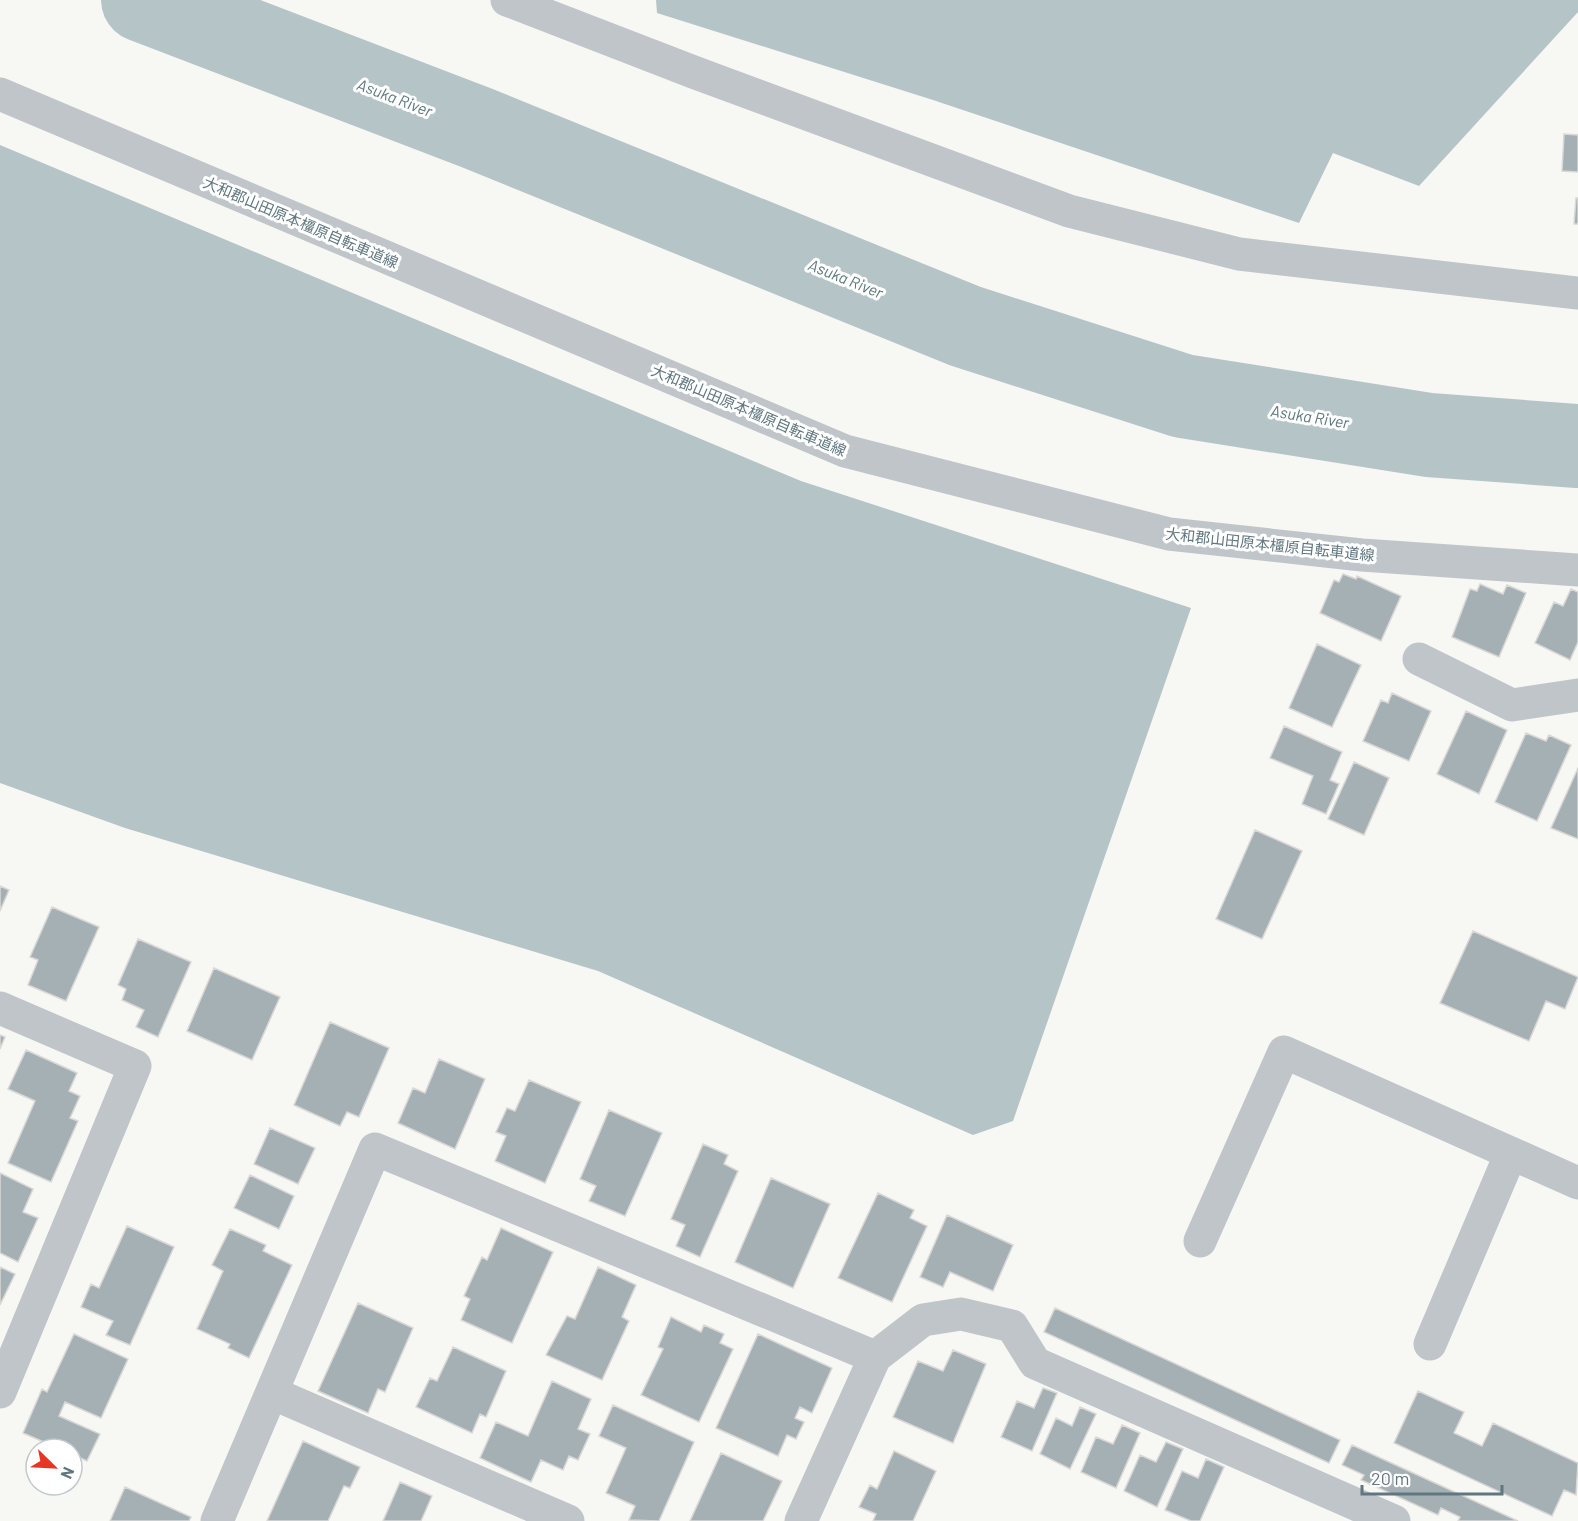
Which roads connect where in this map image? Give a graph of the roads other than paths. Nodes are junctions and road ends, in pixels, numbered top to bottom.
1 (507, 0) edge
2 (0, 94) edge
3 (1578, 293) edge
4 (1578, 570) edge
5 (1419, 659) dead end
6 (1578, 695) edge
7 (0, 1008) edge
8 (1511, 1153) junction
9 (1578, 1183) edge
10 (1200, 1241) dead end
11 (1430, 1344) dead end
12 (875, 1357) junction
13 (0, 1392) edge
14 (272, 1393) junction
15 (217, 1521) edge
16 (568, 1521) edge
17 (801, 1521) edge
18 (1394, 1521) edge

1 - 3 street
2 - 4 street, 大和郡山田原本橿原自転車道線
5 - 6 street
7 - 13 street
8 - 9 street
8 - 10 street
8 - 11 street
12 - 14 street
12 - 17 street
12 - 18 street
14 - 15 street
14 - 16 street

